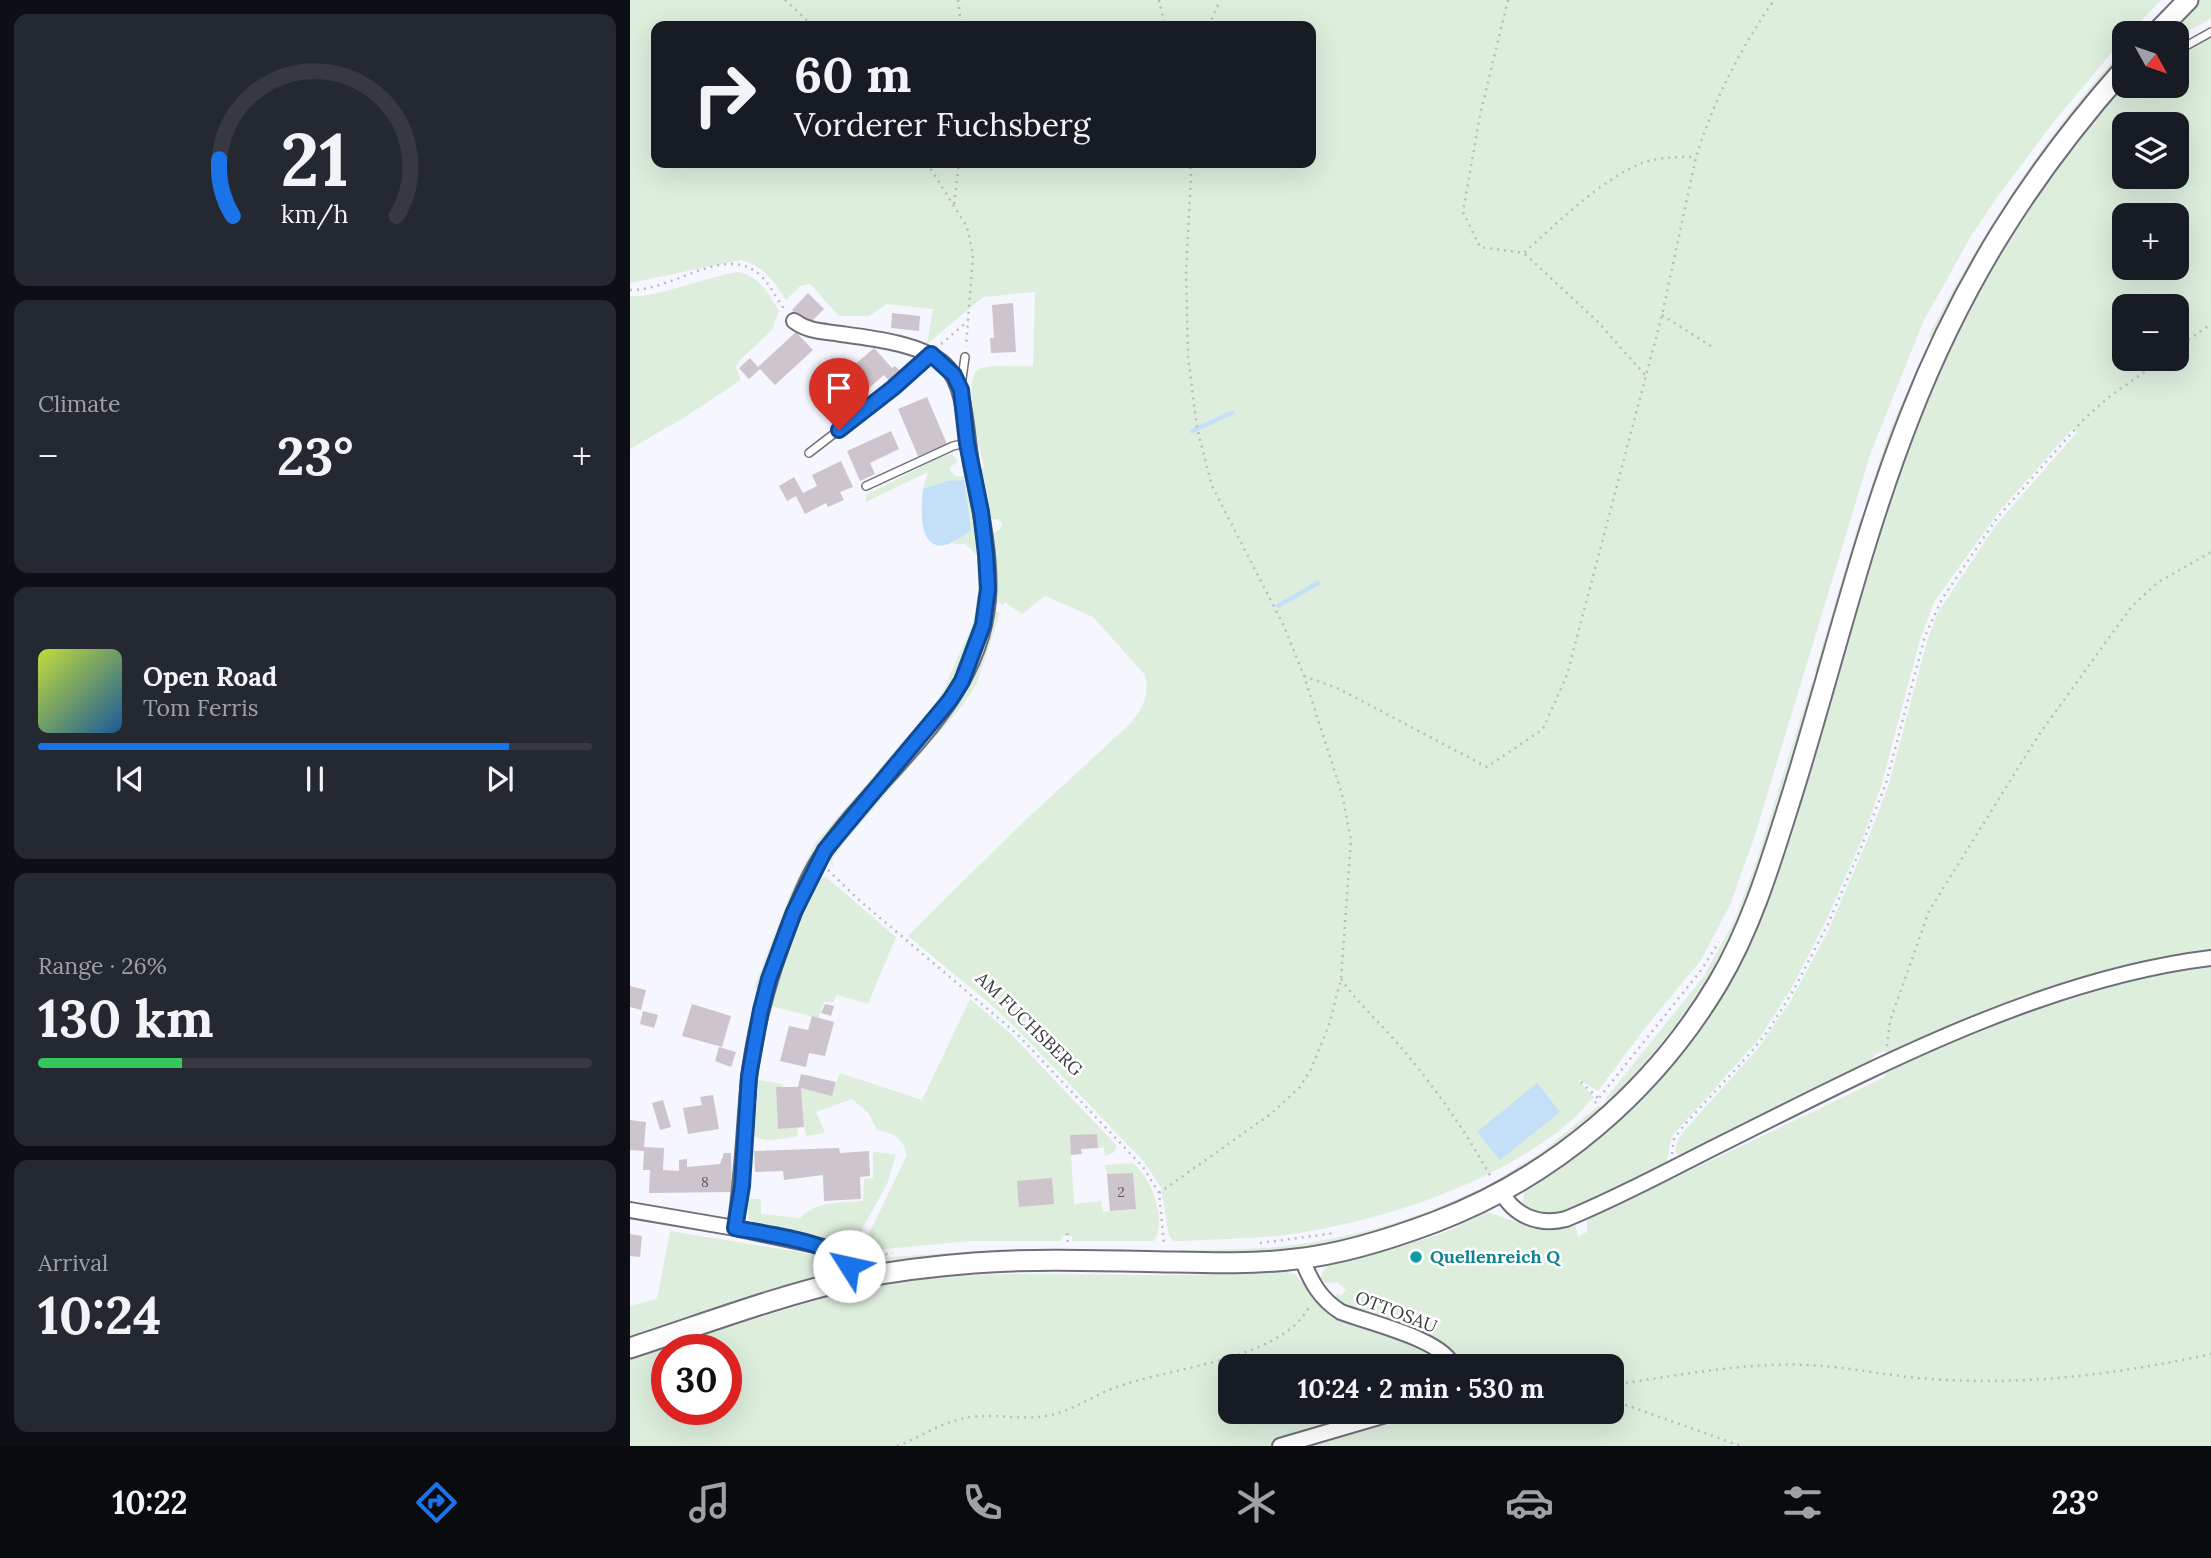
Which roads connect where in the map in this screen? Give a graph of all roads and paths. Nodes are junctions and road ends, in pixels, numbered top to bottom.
1 (785, 0) edge
2 (958, 0) edge
3 (1159, 0) edge
4 (1220, 0) edge
5 (1508, 0) edge
6 (1774, 0) edge
7 (2188, 0) edge
8 (808, 21) edge
9 (960, 21) edge
10 (1164, 21) edge
11 (1211, 21) edge
12 (2168, 21) edge
13 (2211, 32) edge
14 (2189, 44) edge
15 (2112, 71) edge
16 (1696, 157) junction
17 (930, 168) edge
18 (958, 168) edge
19 (1190, 168) edge
20 (954, 204) junction
21 (1524, 253) junction
22 (630, 290) edge
23 (1662, 315) junction
24 (794, 321) joint
25 (968, 321) junction
26 (2211, 324) edge
27 (2189, 340) edge
28 (1714, 348) dead end
29 (931, 354) junction
30 (965, 357) joint
31 (2145, 371) edge
32 (1646, 376) junction
33 (961, 390) junction
34 (967, 443) junction
35 (809, 453) dead end
36 (866, 486) dead end
37 (2211, 552) edge
38 (1304, 676) junction
39 (818, 861) junction
40 (1724, 933) dead end
41 (2211, 958) edge
42 (1341, 979) junction
43 (1885, 1050) dead end
44 (1581, 1082) dead end
45 (1599, 1098) junction
46 (1592, 1105) dead end
47 (1672, 1150) dead end
48 (1493, 1184) junction
49 (1159, 1193) junction
50 (630, 1210) edge
51 (735, 1228) junction
52 (1346, 1232) dead end
53 (1165, 1247) dead end
54 (1301, 1249) junction
55 (855, 1279) junction
56 (1313, 1285) junction
57 (630, 1348) edge
58 (1445, 1354) edge
59 (2211, 1354) edge
60 (1624, 1383) edge
61 (1624, 1404) edge
62 (1355, 1424) edge
63 (899, 1446) edge
64 (1280, 1446) edge
65 (1741, 1446) edge

1 - 8 path
2 - 9 path
3 - 10 path
4 - 11 path
5 - 21 path
6 - 16 path
7 - 12 main road
13 - 14 lane
15 - 48 main road
16 - 21 path
16 - 23 path
17 - 20 path
18 - 20 path
19 - 38 path
20 - 25 path
21 - 32 path
22 - 24 path
23 - 28 path
23 - 32 path
24 - 29 street
25 - 29 path
25 - 30 path
26 - 27 path
29 - 33 street
29 - 35 lane
30 - 33 lane
31 - 47 path
32 - 38 path
33 - 34 street
34 - 36 lane
34 - 39 street
37 - 43 path
38 - 42 path
39 - 49 path, AM FUCHSBERG
39 - 51 street
40 - 45 path
41 - 48 street
42 - 48 path
42 - 49 path
44 - 45 path
45 - 46 path
48 - 54 main road
49 - 53 path, AM FUCHSBERG
50 - 51 street
51 - 55 street
52 - 54 path
54 - 55 main road
54 - 56 street, OTTOSAU
55 - 57 main road
56 - 58 street, OTTOSAU
56 - 63 path
59 - 60 path
61 - 65 path
62 - 64 street

